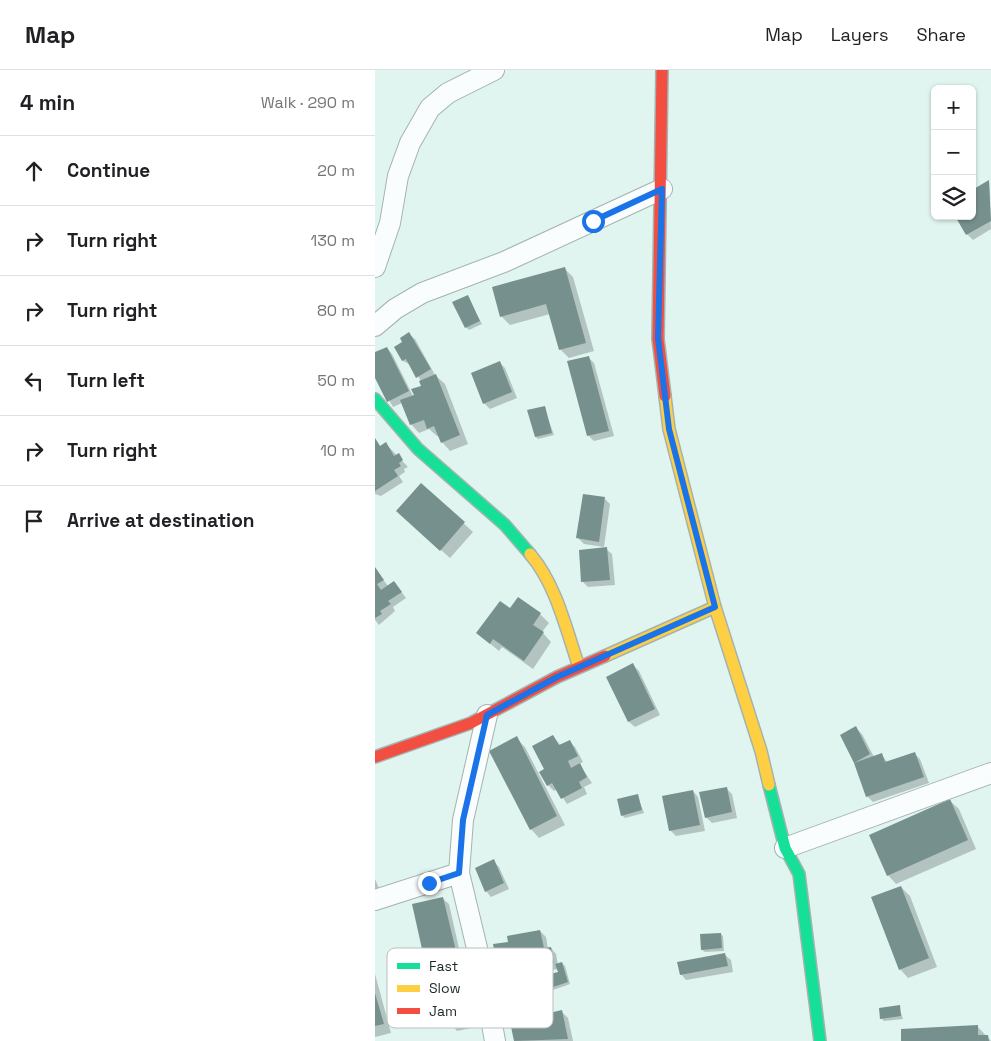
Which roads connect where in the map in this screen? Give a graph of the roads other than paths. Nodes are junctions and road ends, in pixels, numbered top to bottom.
1 (494, 70) edge
2 (662, 70) edge
3 (662, 189) junction
4 (375, 268) edge
5 (375, 326) edge
6 (375, 399) edge
7 (715, 607) junction
8 (579, 667) junction
9 (487, 715) junction
10 (375, 757) edge
11 (991, 773) edge
12 (785, 848) junction
13 (459, 873) junction
14 (375, 900) edge
15 (477, 948) edge
16 (817, 1015) junction
17 (493, 1028) edge
18 (495, 1041) edge
19 (820, 1041) edge
20 (836, 1041) edge

1 - 4 street
2 - 3 street
3 - 5 street
3 - 7 street
6 - 8 street
7 - 8 street
7 - 12 street
8 - 9 street
9 - 10 street
9 - 13 street
11 - 12 street
12 - 16 street
13 - 14 street
13 - 15 street
16 - 19 street
16 - 20 street
17 - 18 street

